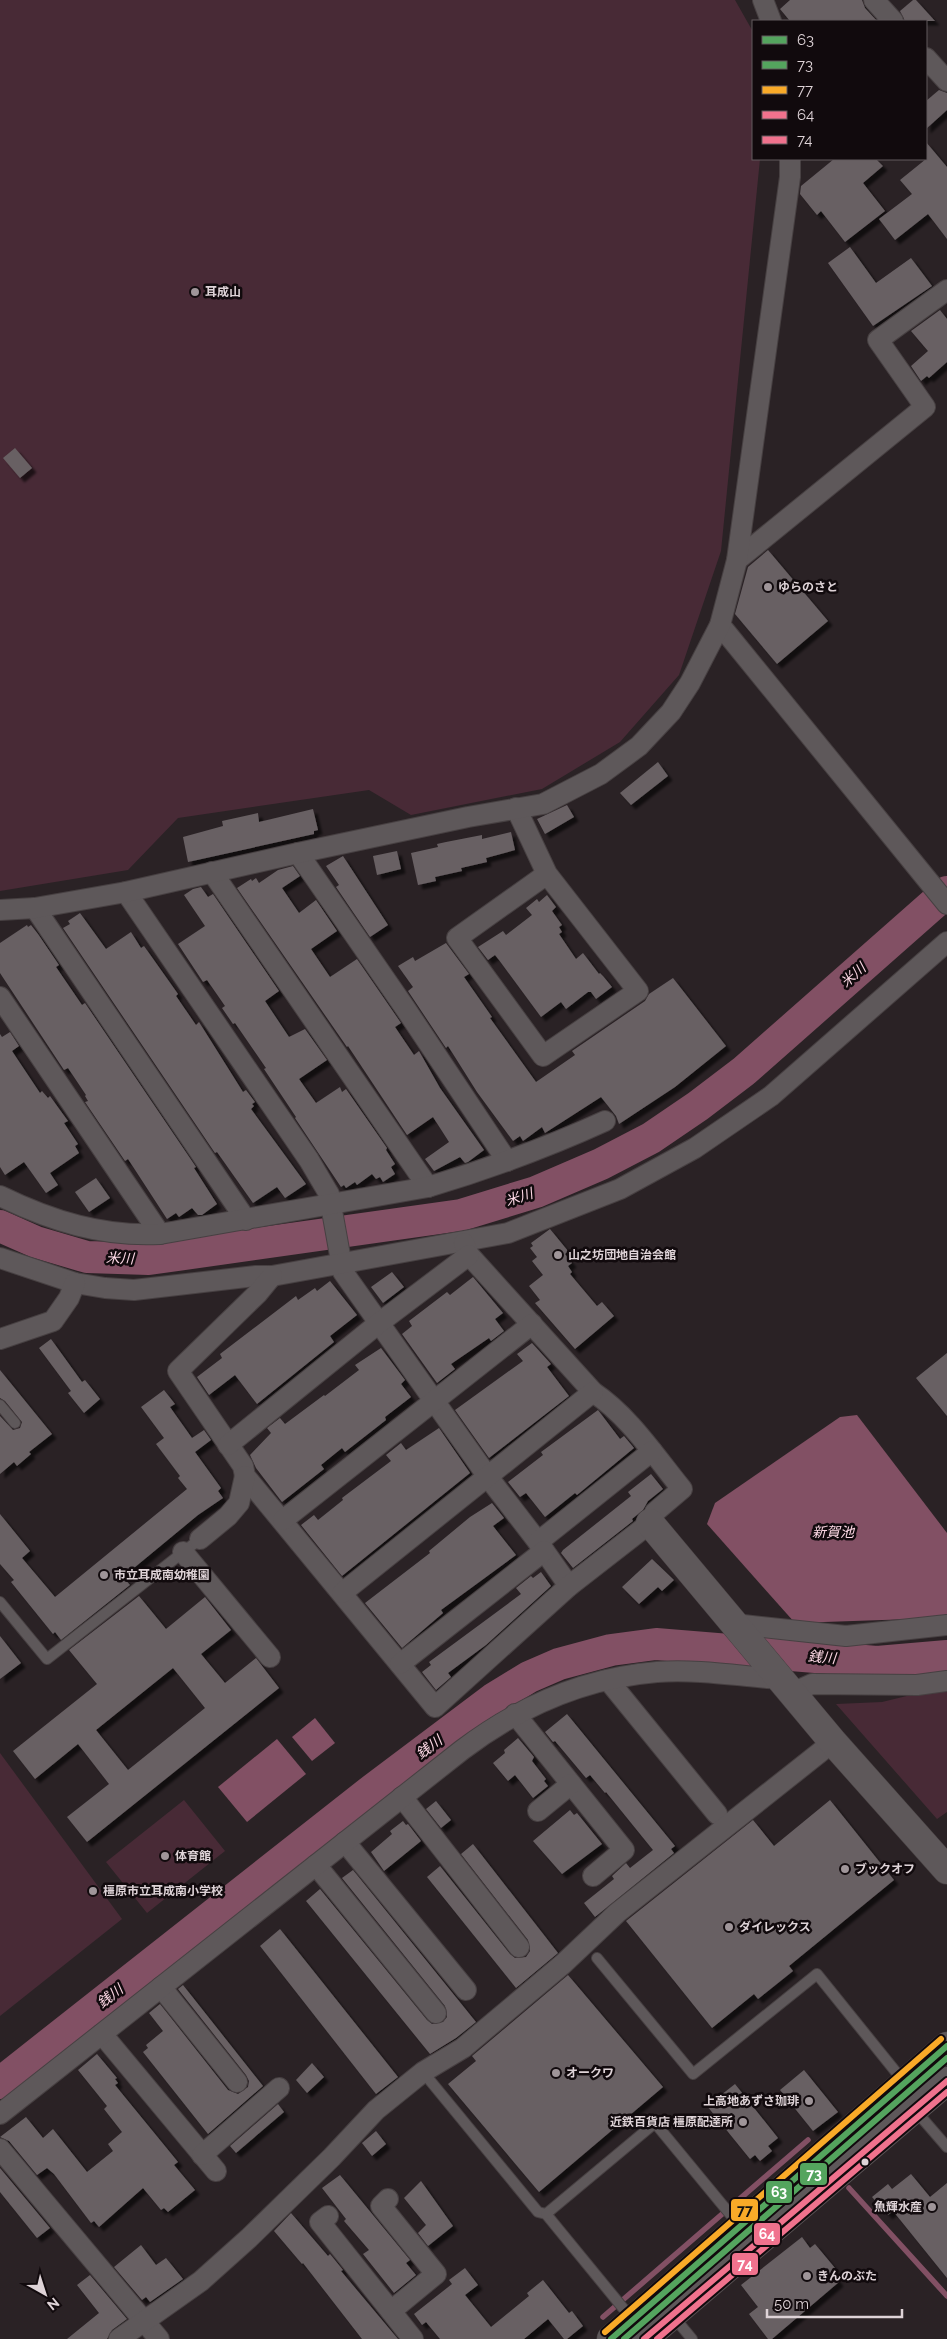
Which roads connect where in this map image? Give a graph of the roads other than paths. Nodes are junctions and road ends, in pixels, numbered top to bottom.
1 (763, 0) edge
2 (874, 0) edge
3 (771, 20) edge
4 (892, 20) edge
5 (927, 59) edge
6 (947, 81) edge
7 (790, 160) edge
8 (947, 290) edge
9 (737, 560) junction
10 (720, 625) junction
11 (516, 808) junction
12 (298, 853) junction
13 (212, 872) junction
14 (547, 874) junction
15 (126, 892) junction
16 (947, 904) edge
17 (35, 908) junction
18 (0, 910) edge
19 (947, 942) edge
20 (0, 997) edge
21 (605, 1121) dead end
22 (507, 1161) junction
23 (428, 1187) junction
24 (2, 1195) edge
25 (333, 1210) junction
26 (246, 1220) junction
27 (160, 1234) junction
28 (467, 1249) junction
29 (0, 1258) edge
30 (341, 1261) junction
31 (272, 1276) junction
32 (75, 1283) junction
33 (379, 1323) junction
34 (532, 1324) junction
35 (0, 1339) edge
36 (593, 1392) junction
37 (434, 1401) junction
38 (0, 1405) edge
39 (15, 1423) dead end
40 (228, 1445) junction
41 (652, 1451) junction
42 (245, 1476) junction
43 (488, 1477) junction
44 (282, 1520) junction
45 (650, 1523) junction
46 (200, 1539) joint
47 (541, 1546) junction
48 (184, 1552) junction
49 (569, 1586) junction
50 (342, 1593) junction
51 (0, 1602) edge
52 (947, 1625) edge
53 (739, 1631) junction
54 (270, 1657) dead end
55 (400, 1664) junction
56 (608, 1680) junction
57 (947, 1681) edge
58 (781, 1682) junction
59 (515, 1714) junction
60 (833, 1742) junction
61 (571, 1784) junction
62 (402, 1797) junction
63 (538, 1811) dead end
64 (717, 1814) dead end
65 (345, 1842) junction
66 (316, 1865) junction
67 (947, 1870) edge
68 (593, 1876) dead end
69 (519, 1947) dead end
70 (596, 1958) dead end
71 (162, 1987) junction
72 (466, 1990) dead end
73 (436, 2012) dead end
74 (102, 2034) junction
75 (947, 2046) edge
76 (424, 2072) junction
77 (947, 2081) edge
78 (237, 2082) dead end
79 (905, 2083) junction
80 (279, 2088) dead end
81 (914, 2109) junction
82 (0, 2114) edge
83 (947, 2147) edge
84 (0, 2149) edge
85 (202, 2155) junction
86 (216, 2172) dead end
87 (388, 2199) dead end
88 (546, 2214) junction
89 (328, 2216) dead end
90 (731, 2216) junction
91 (391, 2311) junction
92 (672, 2315) junction
93 (629, 2316) edge
94 (144, 2320) junction
95 (119, 2339) edge
96 (159, 2339) edge
97 (413, 2339) edge
98 (611, 2339) edge
99 (692, 2339) edge

1 - 3 street
2 - 4 street
5 - 6 street
7 - 9 street
8 - 9 street
9 - 10 street
10 - 11 street
10 - 16 street
11 - 12 street
11 - 14 street
12 - 13 street
12 - 22 street
13 - 15 street
13 - 23 street
14 - 14 street
15 - 17 street
15 - 25 street
17 - 18 street
17 - 26 street
19 - 28 street
20 - 27 street
21 - 22 street
22 - 23 street
23 - 25 street
24 - 27 street
25 - 26 street
25 - 30 street
26 - 27 street
28 - 30 street
28 - 33 street
28 - 34 street
29 - 32 street
30 - 31 street
30 - 33 street
31 - 32 street
31 - 40 street
32 - 35 street
33 - 37 street
33 - 40 street
34 - 36 street
34 - 37 street
36 - 41 street
36 - 43 street
37 - 43 street
37 - 44 street
38 - 39 lane
40 - 42 street
41 - 45 street
41 - 47 street
42 - 44 street
42 - 46 street
43 - 47 street
43 - 50 street
44 - 50 street
45 - 49 street
45 - 53 main road
46 - 48 lane
47 - 49 street
47 - 55 street
48 - 51 lane
48 - 54 street
49 - 55 street
50 - 55 street
52 - 53 street
53 - 58 main road
56 - 58 street
56 - 59 street
56 - 64 street
57 - 58 street
58 - 60 main road
59 - 61 street
59 - 62 street
60 - 67 main road
60 - 76 street
61 - 63 street
61 - 68 street
62 - 65 street
62 - 69 street
65 - 66 street
65 - 72 street
66 - 71 street
66 - 73 street
70 - 79 lane
71 - 74 street
71 - 78 street
74 - 82 street
74 - 85 street
75 - 79 main road
76 - 88 lane
76 - 94 street
77 - 81 main road
79 - 90 main road
80 - 85 street
81 - 83 lane
81 - 92 main road
84 - 94 street
85 - 86 street
87 - 91 street
88 - 90 lane
88 - 93 lane
89 - 91 street
90 - 93 main road
91 - 97 street
92 - 93 main road
92 - 99 lane
93 - 98 main road
94 - 95 street
94 - 96 street

